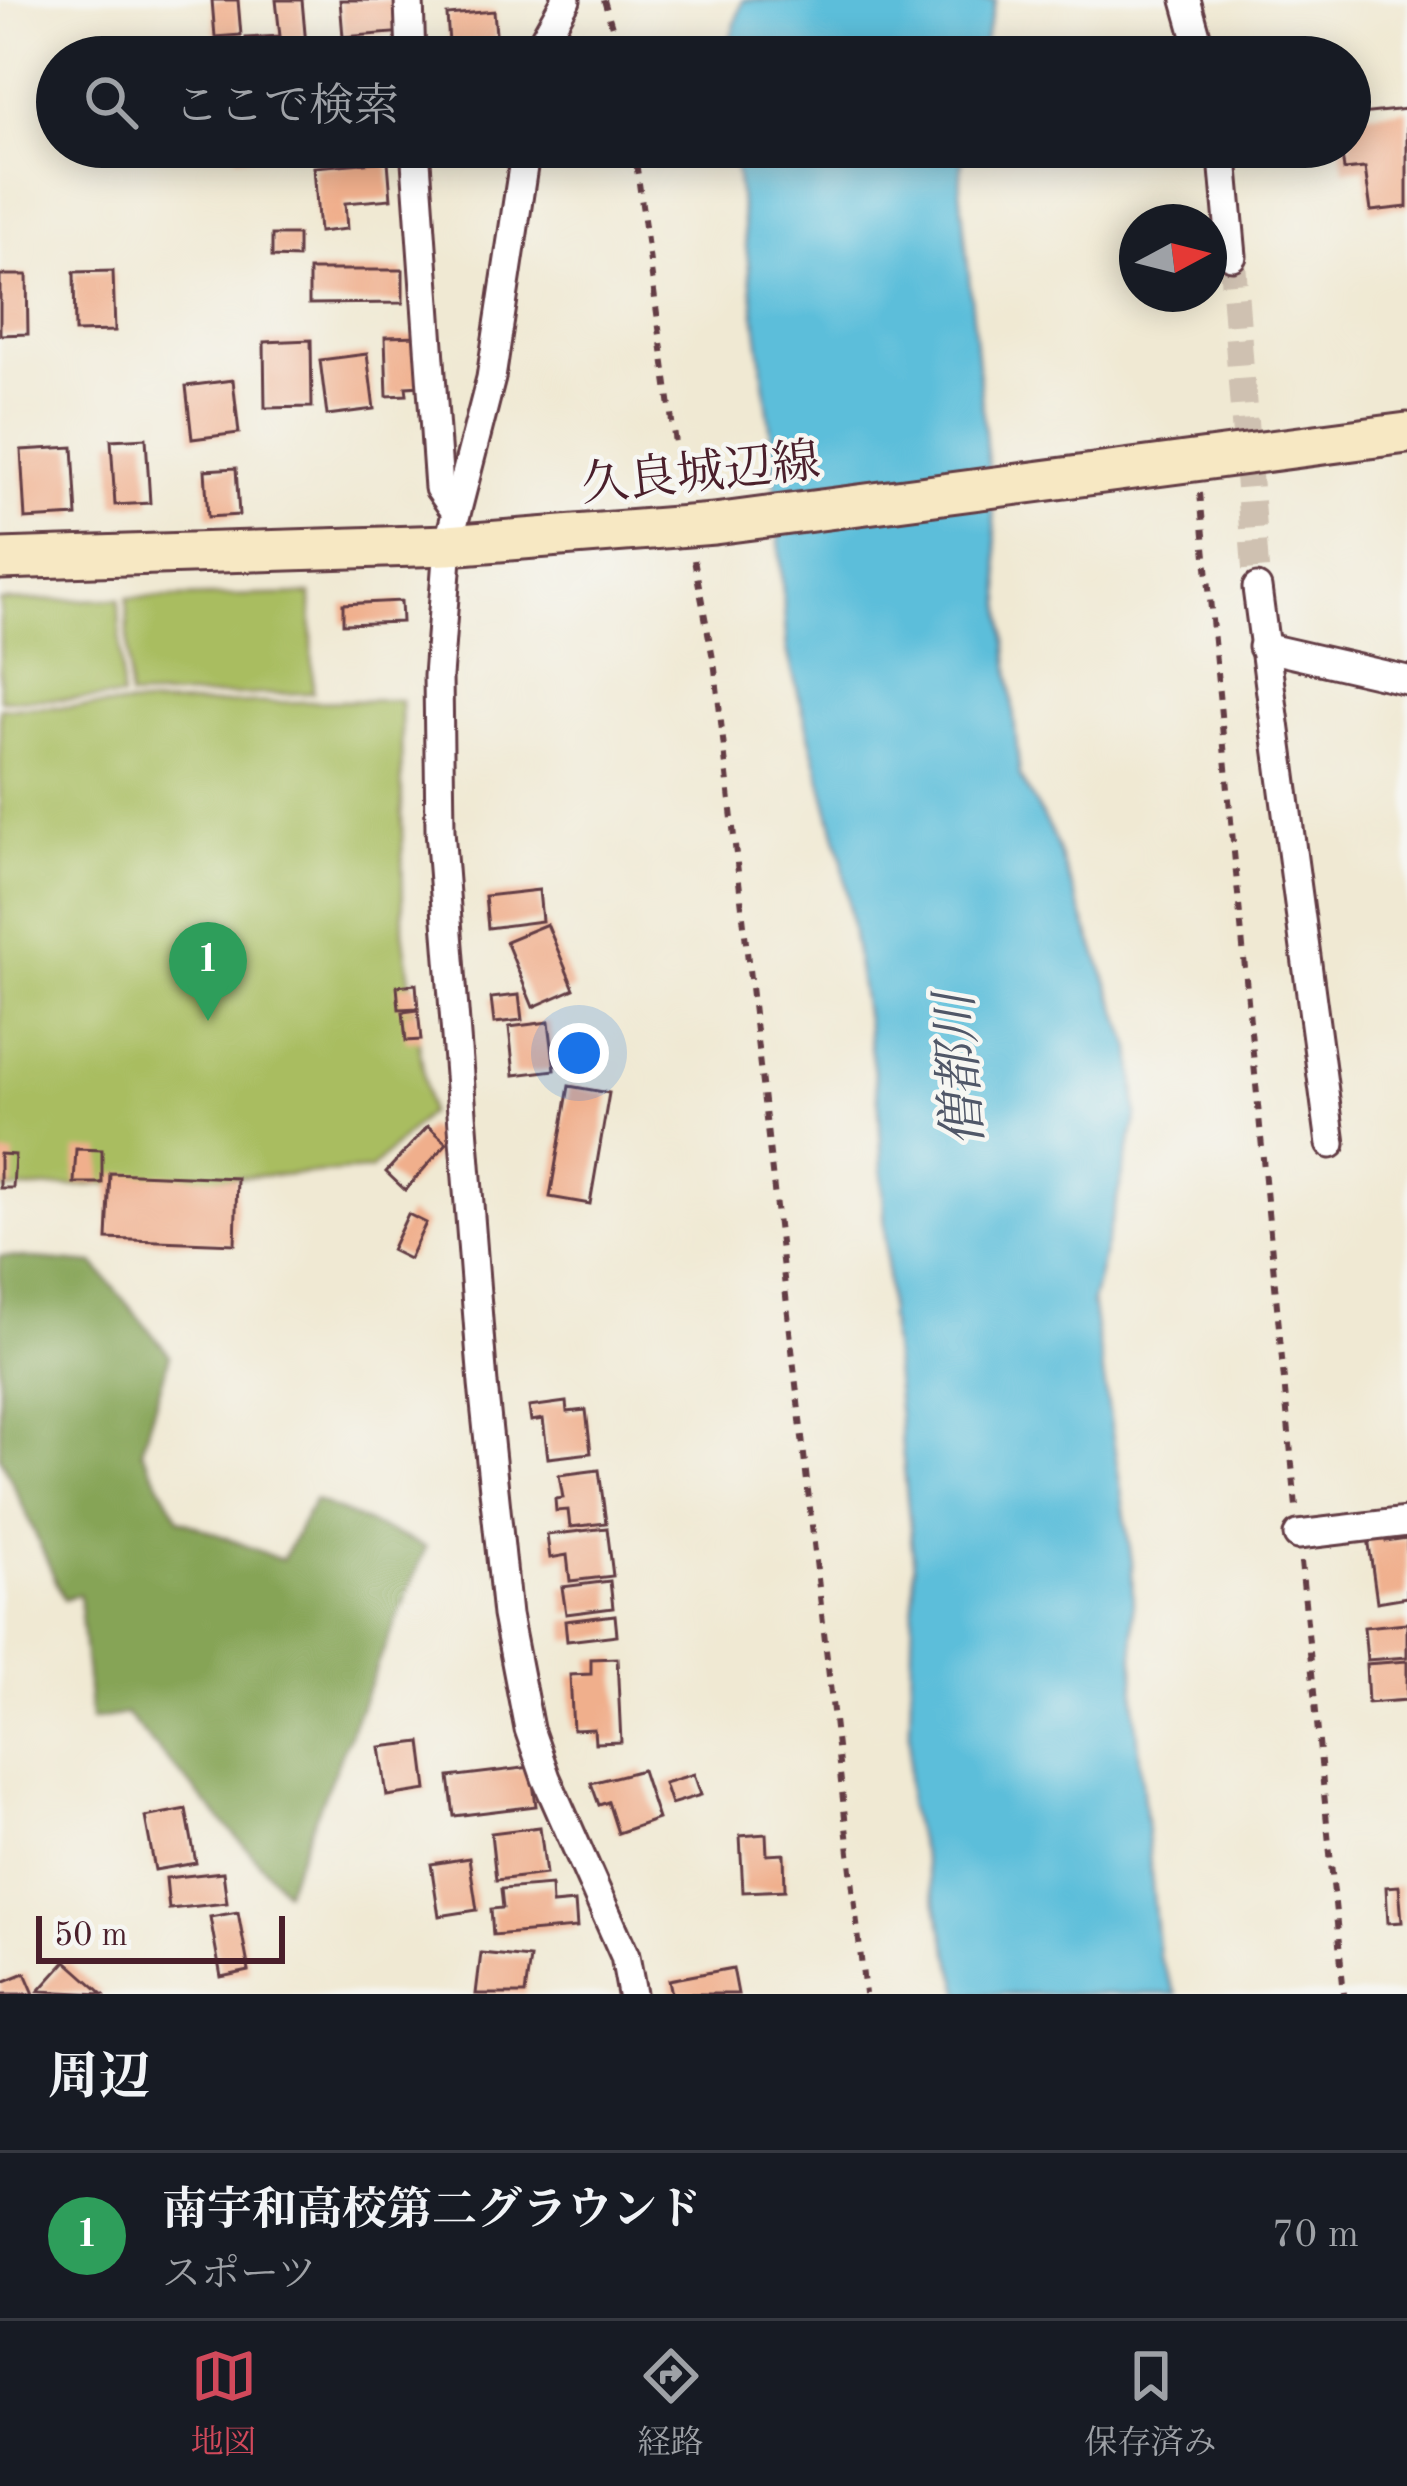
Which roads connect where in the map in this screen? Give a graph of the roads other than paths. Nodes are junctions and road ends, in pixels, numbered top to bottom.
1 (409, 0) edge
2 (566, 0) edge
3 (1186, 0) edge
4 (410, 36) edge
5 (546, 36) edge
6 (1196, 36) edge
7 (416, 168) edge
8 (523, 168) edge
9 (1224, 168) edge
10 (1232, 256) tunnel mouth
11 (1407, 434) edge
12 (452, 529) junction
13 (0, 560) edge
14 (1257, 588) tunnel mouth
15 (1263, 647) junction
16 (1407, 680) edge
17 (1331, 1144) dead end
18 (1407, 1522) edge
19 (1298, 1535) road end
20 (632, 1994) edge

1 - 4 street
2 - 5 street
3 - 6 street
7 - 12 street
8 - 12 street
9 - 10 street
11 - 12 main road, 久良城辺線
12 - 13 main road, 久良城辺線
12 - 20 street
14 - 15 street
15 - 16 street
15 - 17 street
18 - 19 street

